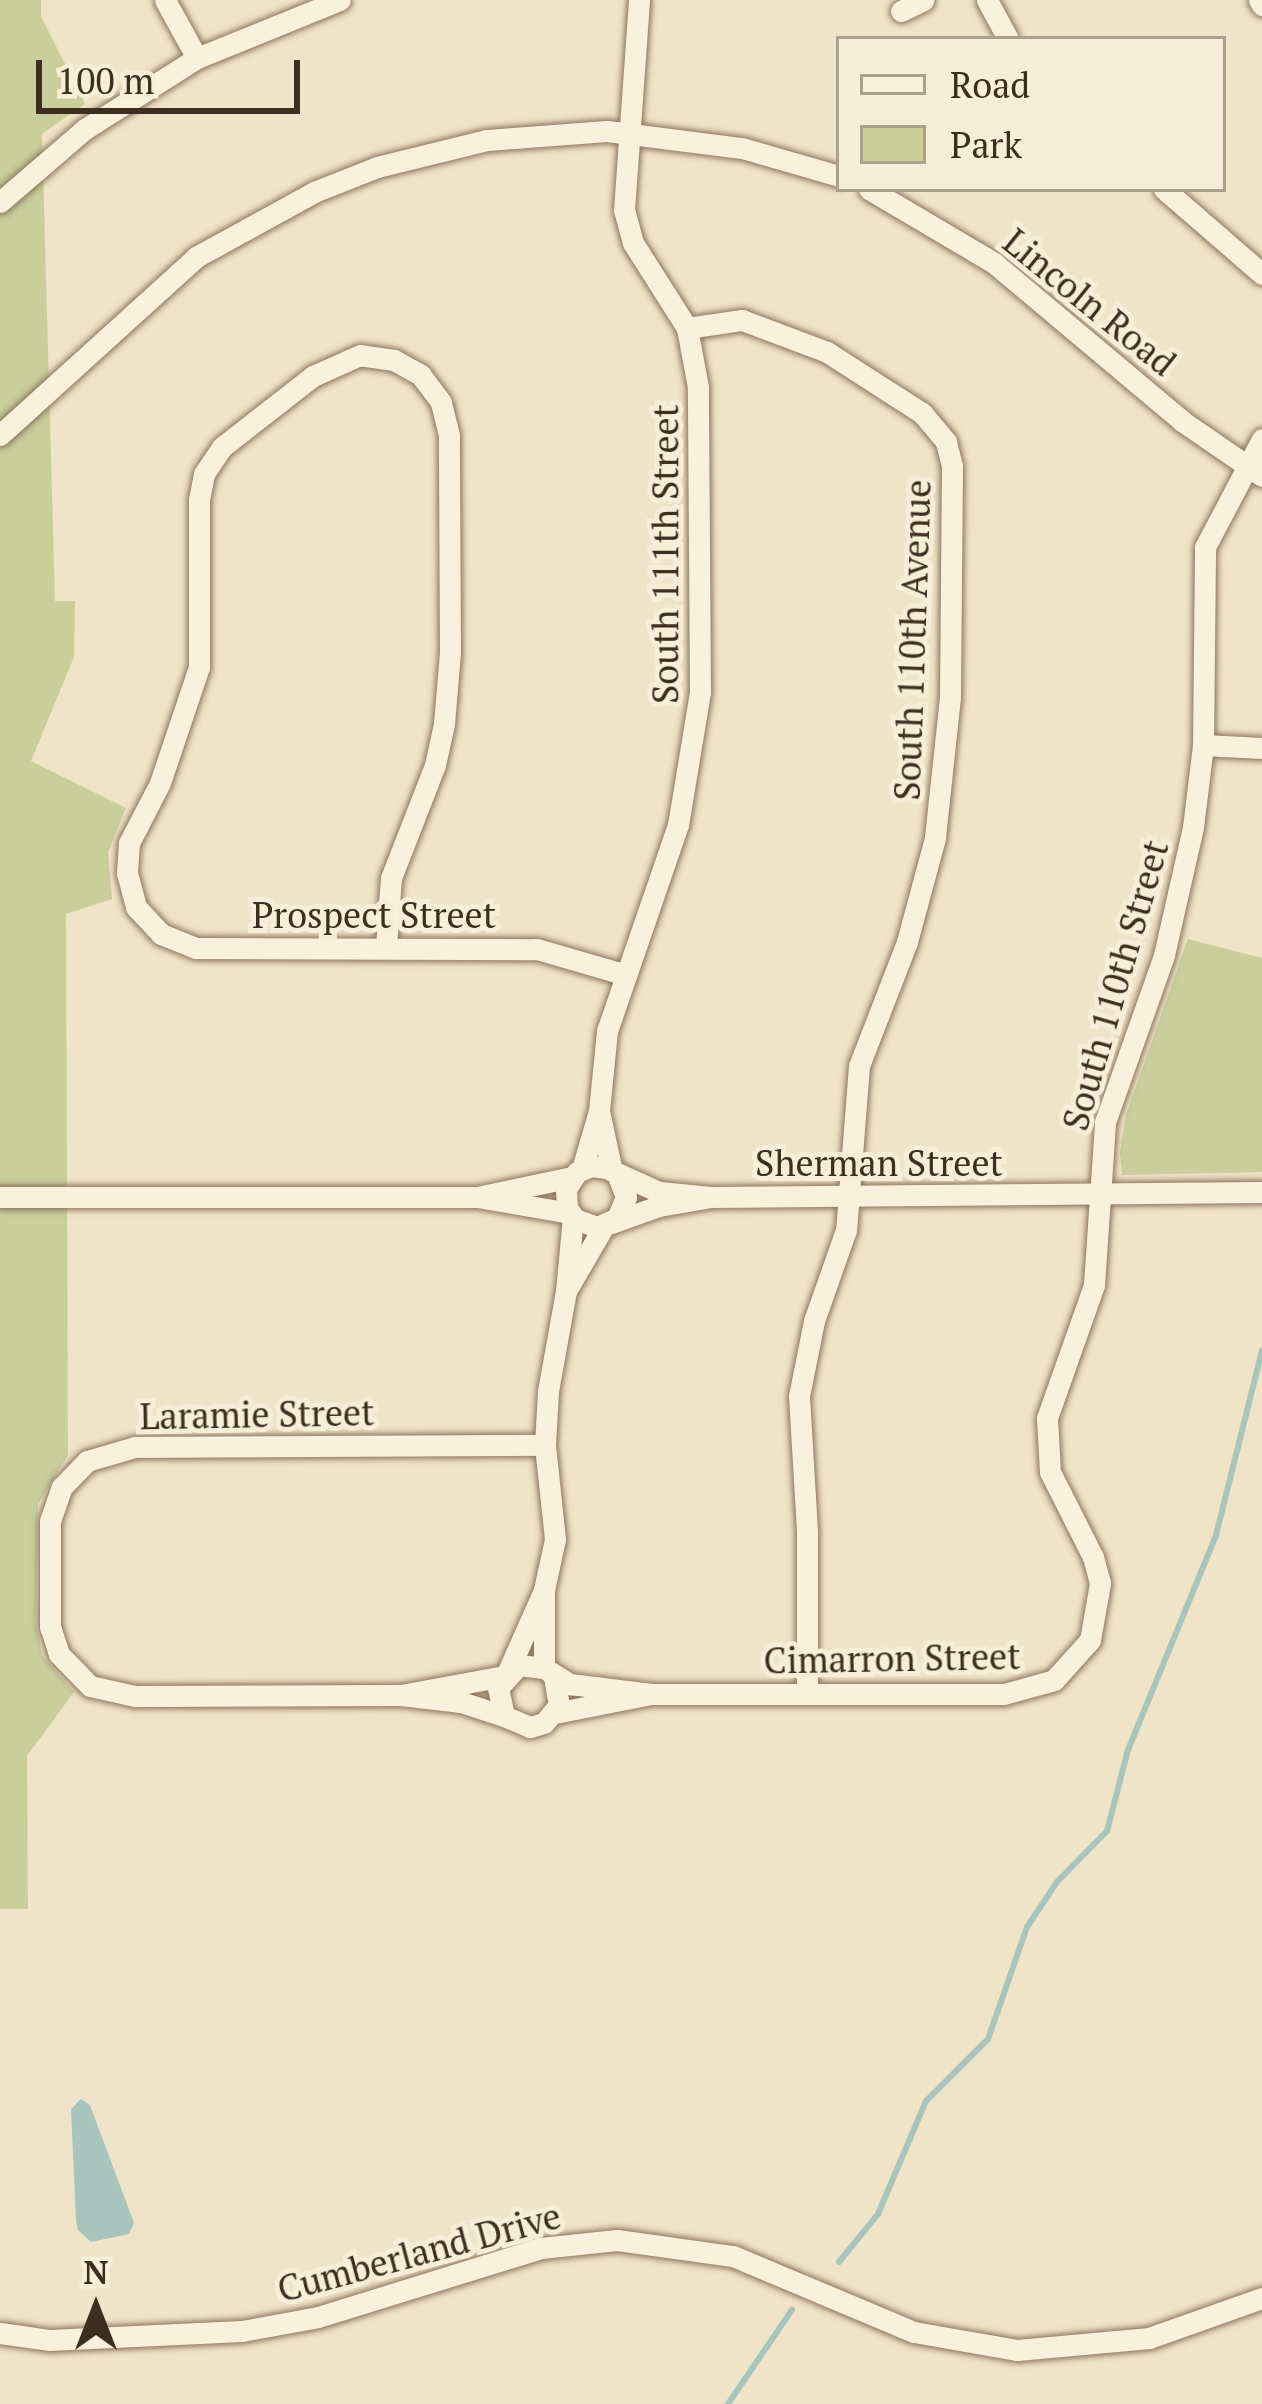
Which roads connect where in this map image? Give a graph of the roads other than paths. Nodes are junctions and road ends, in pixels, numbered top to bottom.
1 (165, 0) edge
2 (340, 0) edge
3 (638, 0) edge
4 (924, 0) edge
5 (987, 0) edge
6 (901, 11) dead end
7 (1006, 36) edge
8 (197, 58) junction
9 (626, 132) junction
10 (836, 175) edge
11 (874, 192) edge
12 (1167, 192) edge
13 (0, 202) edge
14 (1262, 274) edge
15 (687, 328) junction
16 (0, 435) edge
17 (1262, 439) edge
18 (1254, 472) edge
19 (1203, 745) junction
20 (1262, 748) edge
21 (386, 947) junction
22 (623, 974) junction
23 (599, 1111) junction
24 (577, 1173) junction
25 (615, 1173) junction
26 (1262, 1192) edge
27 (1099, 1195) junction
28 (0, 1197) edge
29 (477, 1197) junction
30 (711, 1197) junction
31 (849, 1197) junction
32 (572, 1215) junction
33 (608, 1224) junction
34 (566, 1291) junction
35 (545, 1445) junction
36 (544, 1590) junction
37 (1097, 1616) joint
38 (549, 1672) junction
39 (506, 1674) junction
40 (651, 1694) junction
41 (807, 1694) junction
42 (401, 1695) junction
43 (555, 1713) junction
44 (505, 1716) junction
45 (1262, 2298) edge
46 (0, 2333) edge

1 - 8 street
2 - 8 street
3 - 9 street, South 111th Street
4 - 6 street
5 - 7 street
8 - 13 street
9 - 10 street
9 - 15 street, South 111th Street
9 - 16 street
11 - 18 street, Lincoln Road
12 - 14 street
15 - 22 street, South 111th Street
15 - 31 street, South 110th Avenue
17 - 18 street, South 110th Street
18 - 19 street, South 110th Street
19 - 20 street
19 - 27 street, South 110th Street
21 - 21 street, Prospect Street
21 - 22 street, Prospect Street
22 - 23 street, South 111th Street
23 - 24 street, South 111th Street
23 - 25 street, South 111th Street
24 - 25 street
24 - 29 street
24 - 32 street
25 - 30 street, Sherman Street
25 - 33 street
26 - 27 street, Sherman Street
27 - 31 street, Sherman Street
27 - 37 street, South 110th Street
28 - 29 street
29 - 32 street
30 - 31 street, Sherman Street
30 - 33 street, Sherman Street
31 - 41 street, South 110th Avenue
32 - 33 street
32 - 34 street
33 - 34 street
34 - 35 street
35 - 36 street
35 - 42 street, Laramie Street
36 - 38 street
36 - 39 street
37 - 41 street, Cimarron Street
38 - 39 street
38 - 40 street, Cimarron Street
38 - 43 street
39 - 42 street
39 - 44 street
40 - 41 street, Cimarron Street
40 - 43 street, Cimarron Street
42 - 44 street
43 - 44 street
45 - 46 street, Cumberland Drive

